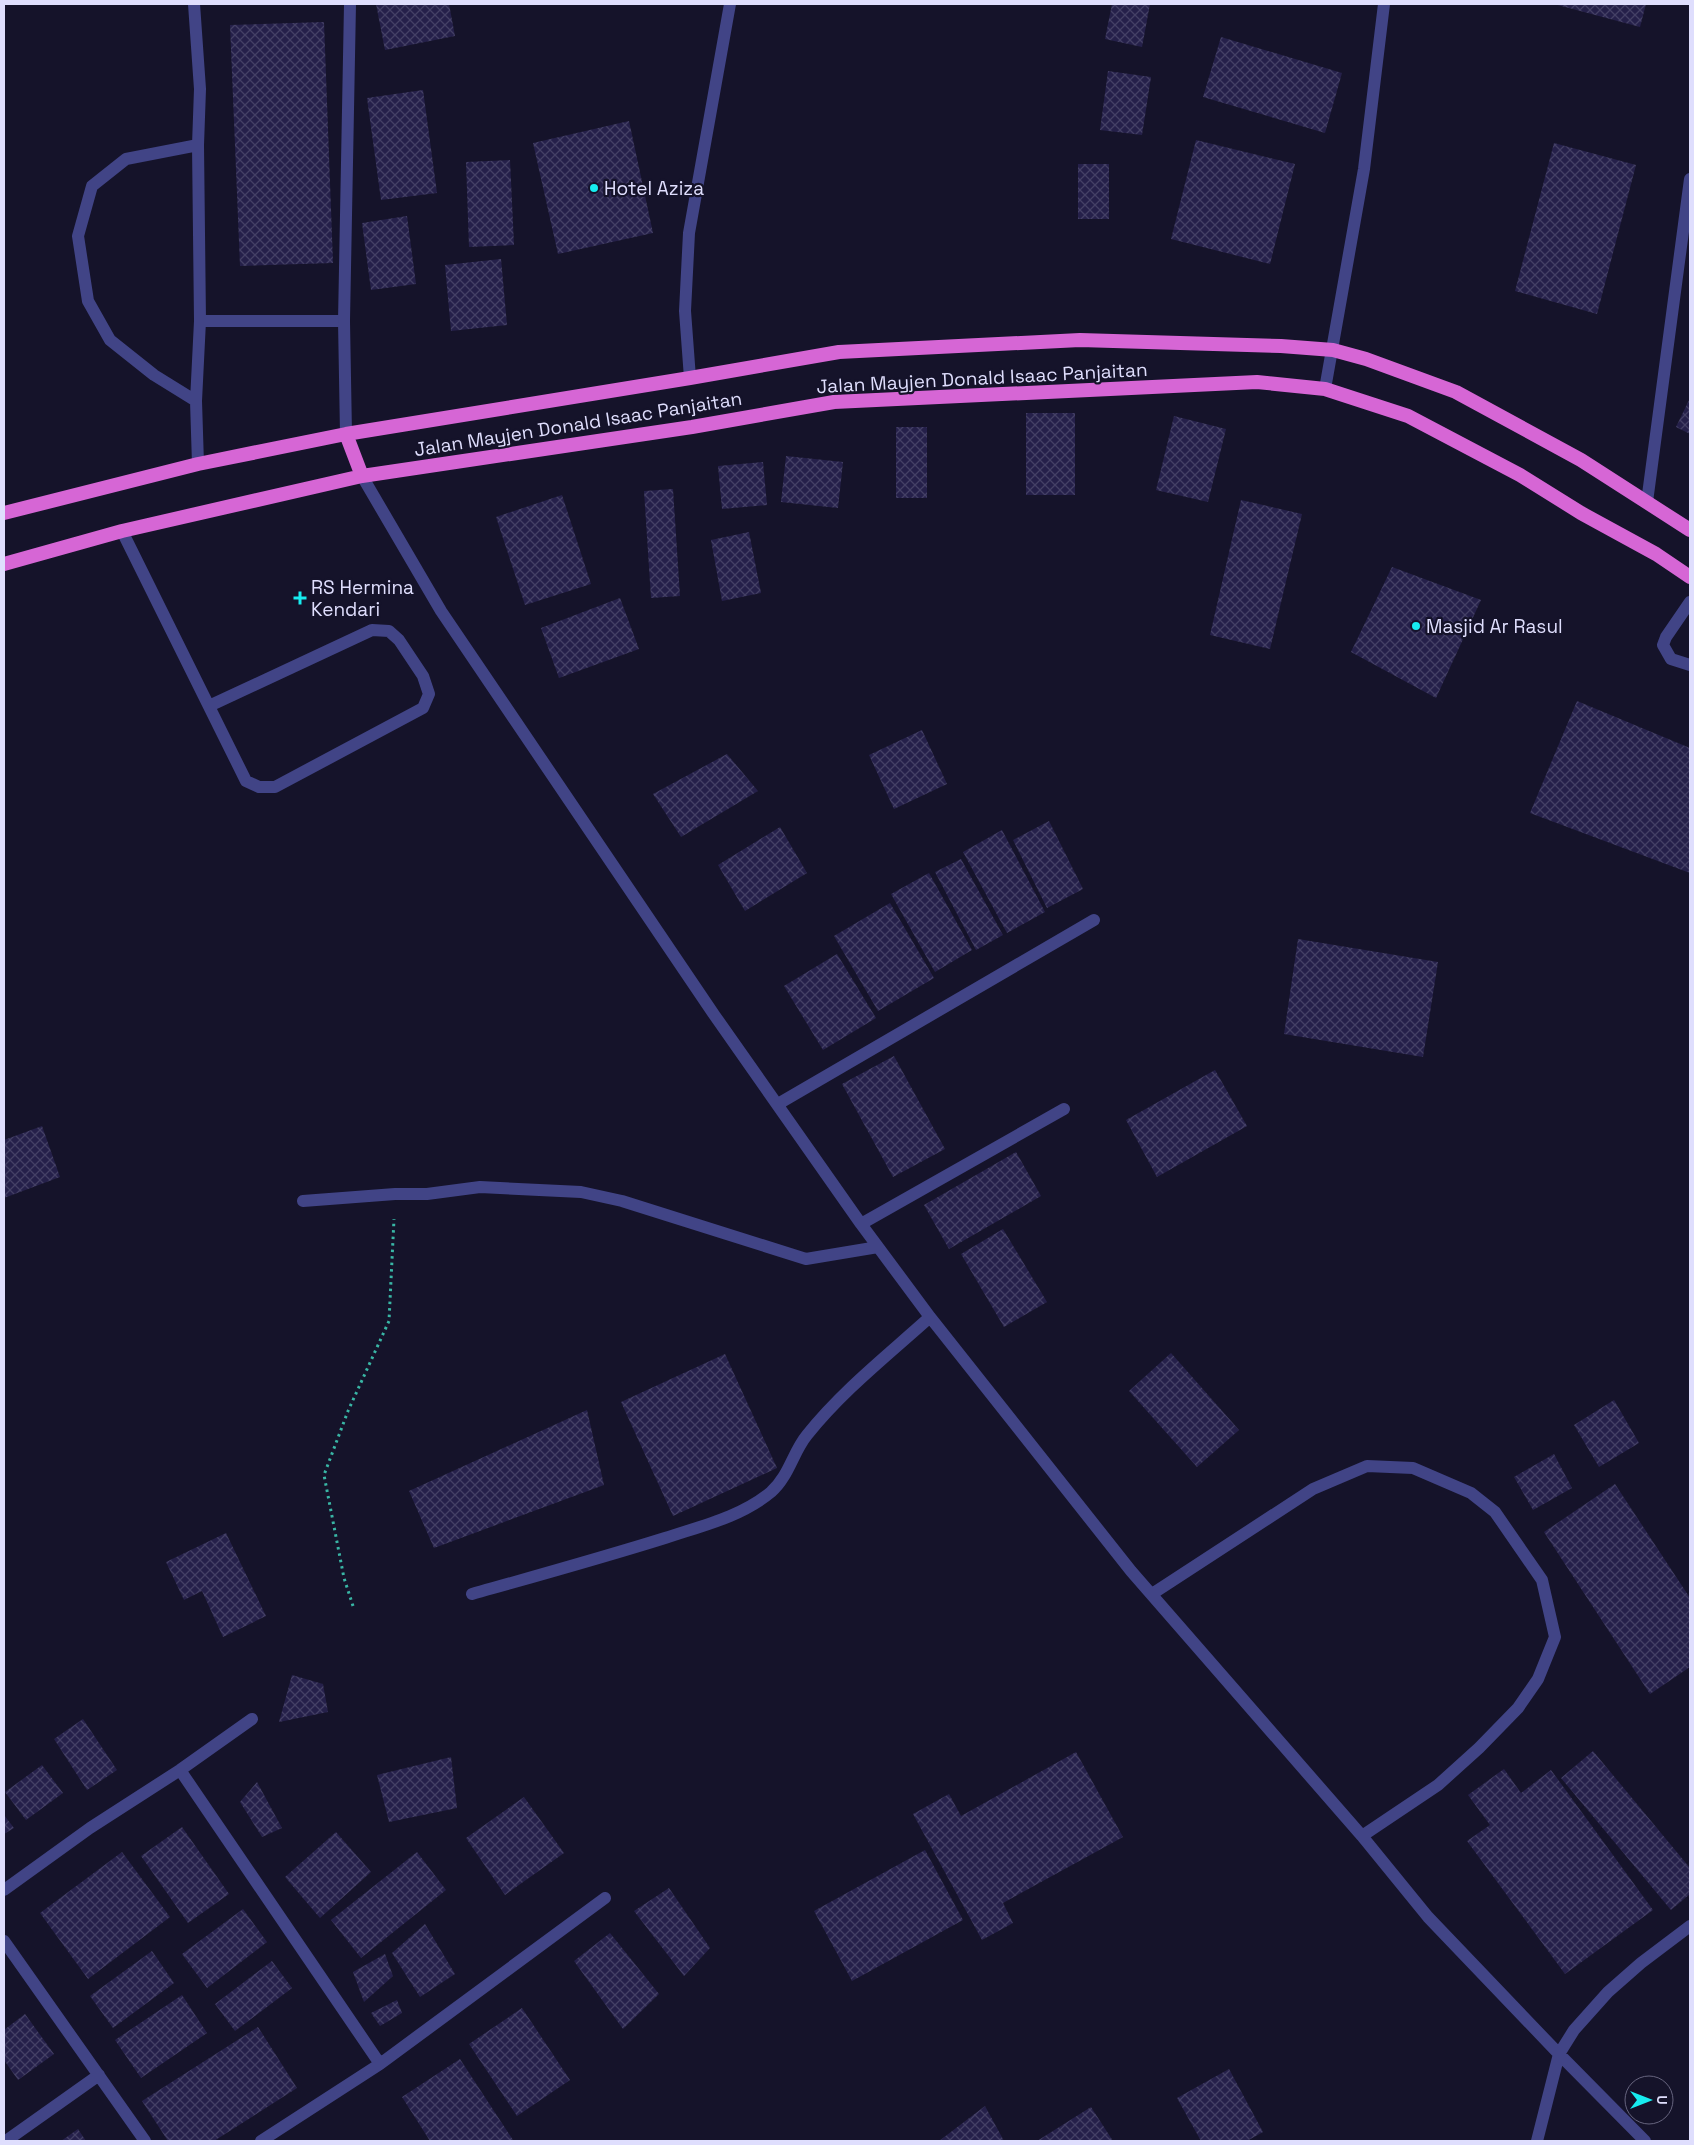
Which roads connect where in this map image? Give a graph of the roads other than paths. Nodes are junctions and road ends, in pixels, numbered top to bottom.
1 (194, 4) edge
2 (350, 4) edge
3 (730, 4) edge
4 (1384, 4) edge
5 (198, 145) junction
6 (1690, 179) edge
7 (200, 321) junction
8 (344, 321) junction
9 (1333, 350) junction
10 (690, 378) junction
11 (1325, 389) junction
12 (196, 401) junction
13 (346, 434) junction
14 (198, 464) junction
15 (362, 476) junction
16 (1647, 502) junction
17 (4, 513) edge
18 (1690, 530) edge
19 (122, 531) junction
20 (4, 564) edge
21 (1690, 577) edge
22 (1690, 602) edge
23 (1690, 665) edge
24 (209, 706) junction
25 (1094, 920) dead end
26 (778, 1104) junction
27 (1064, 1109) dead end
28 (304, 1201) dead end
29 (861, 1224) junction
30 (878, 1247) junction
31 (930, 1317) junction
32 (472, 1594) dead end
33 (1152, 1594) junction
34 (252, 1719) dead end
35 (180, 1770) junction
36 (1362, 1836) junction
37 (4, 1890) edge
38 (605, 1898) dead end
39 (1690, 1926) edge
40 (4, 1941) edge
41 (1559, 2054) junction
42 (380, 2064) junction
43 (99, 2075) junction
44 (6, 2141) edge
45 (146, 2141) edge
46 (261, 2141) edge
47 (1537, 2141) edge
48 (1645, 2141) edge

1 - 5 street
2 - 8 street
3 - 10 street
4 - 9 street
5 - 7 street
5 - 12 street
6 - 16 street
7 - 8 street
7 - 12 street
8 - 13 street
9 - 10 highway, Jalan Mayjen Donald Isaac Panjaitan
9 - 11 street
9 - 16 highway, Jalan Mayjen Donald Isaac Panjaitan
10 - 13 highway, Jalan Mayjen Donald Isaac Panjaitan
11 - 15 highway, Jalan Mayjen Donald Isaac Panjaitan
11 - 21 highway, Jalan Mayjen Donald Isaac Panjaitan
12 - 14 street
13 - 14 highway, Jalan Mayjen Donald Isaac Panjaitan
13 - 15 highway
14 - 17 highway, Jalan Mayjen Donald Isaac Panjaitan
15 - 19 highway, Jalan Mayjen Donald Isaac Panjaitan
15 - 26 street
16 - 18 highway, Jalan Mayjen Donald Isaac Panjaitan
19 - 20 highway, Jalan Mayjen Donald Isaac Panjaitan
19 - 24 street
22 - 23 street
24 - 24 street
25 - 26 street
26 - 29 street
27 - 29 street
28 - 30 street
29 - 30 street
30 - 31 street
31 - 32 street
31 - 33 street
33 - 36 street
33 - 36 street
34 - 35 street
35 - 37 street
35 - 42 street
36 - 41 street
38 - 42 street
39 - 41 street
40 - 43 street
41 - 47 street
41 - 48 street
42 - 46 street
43 - 44 street
43 - 45 street

